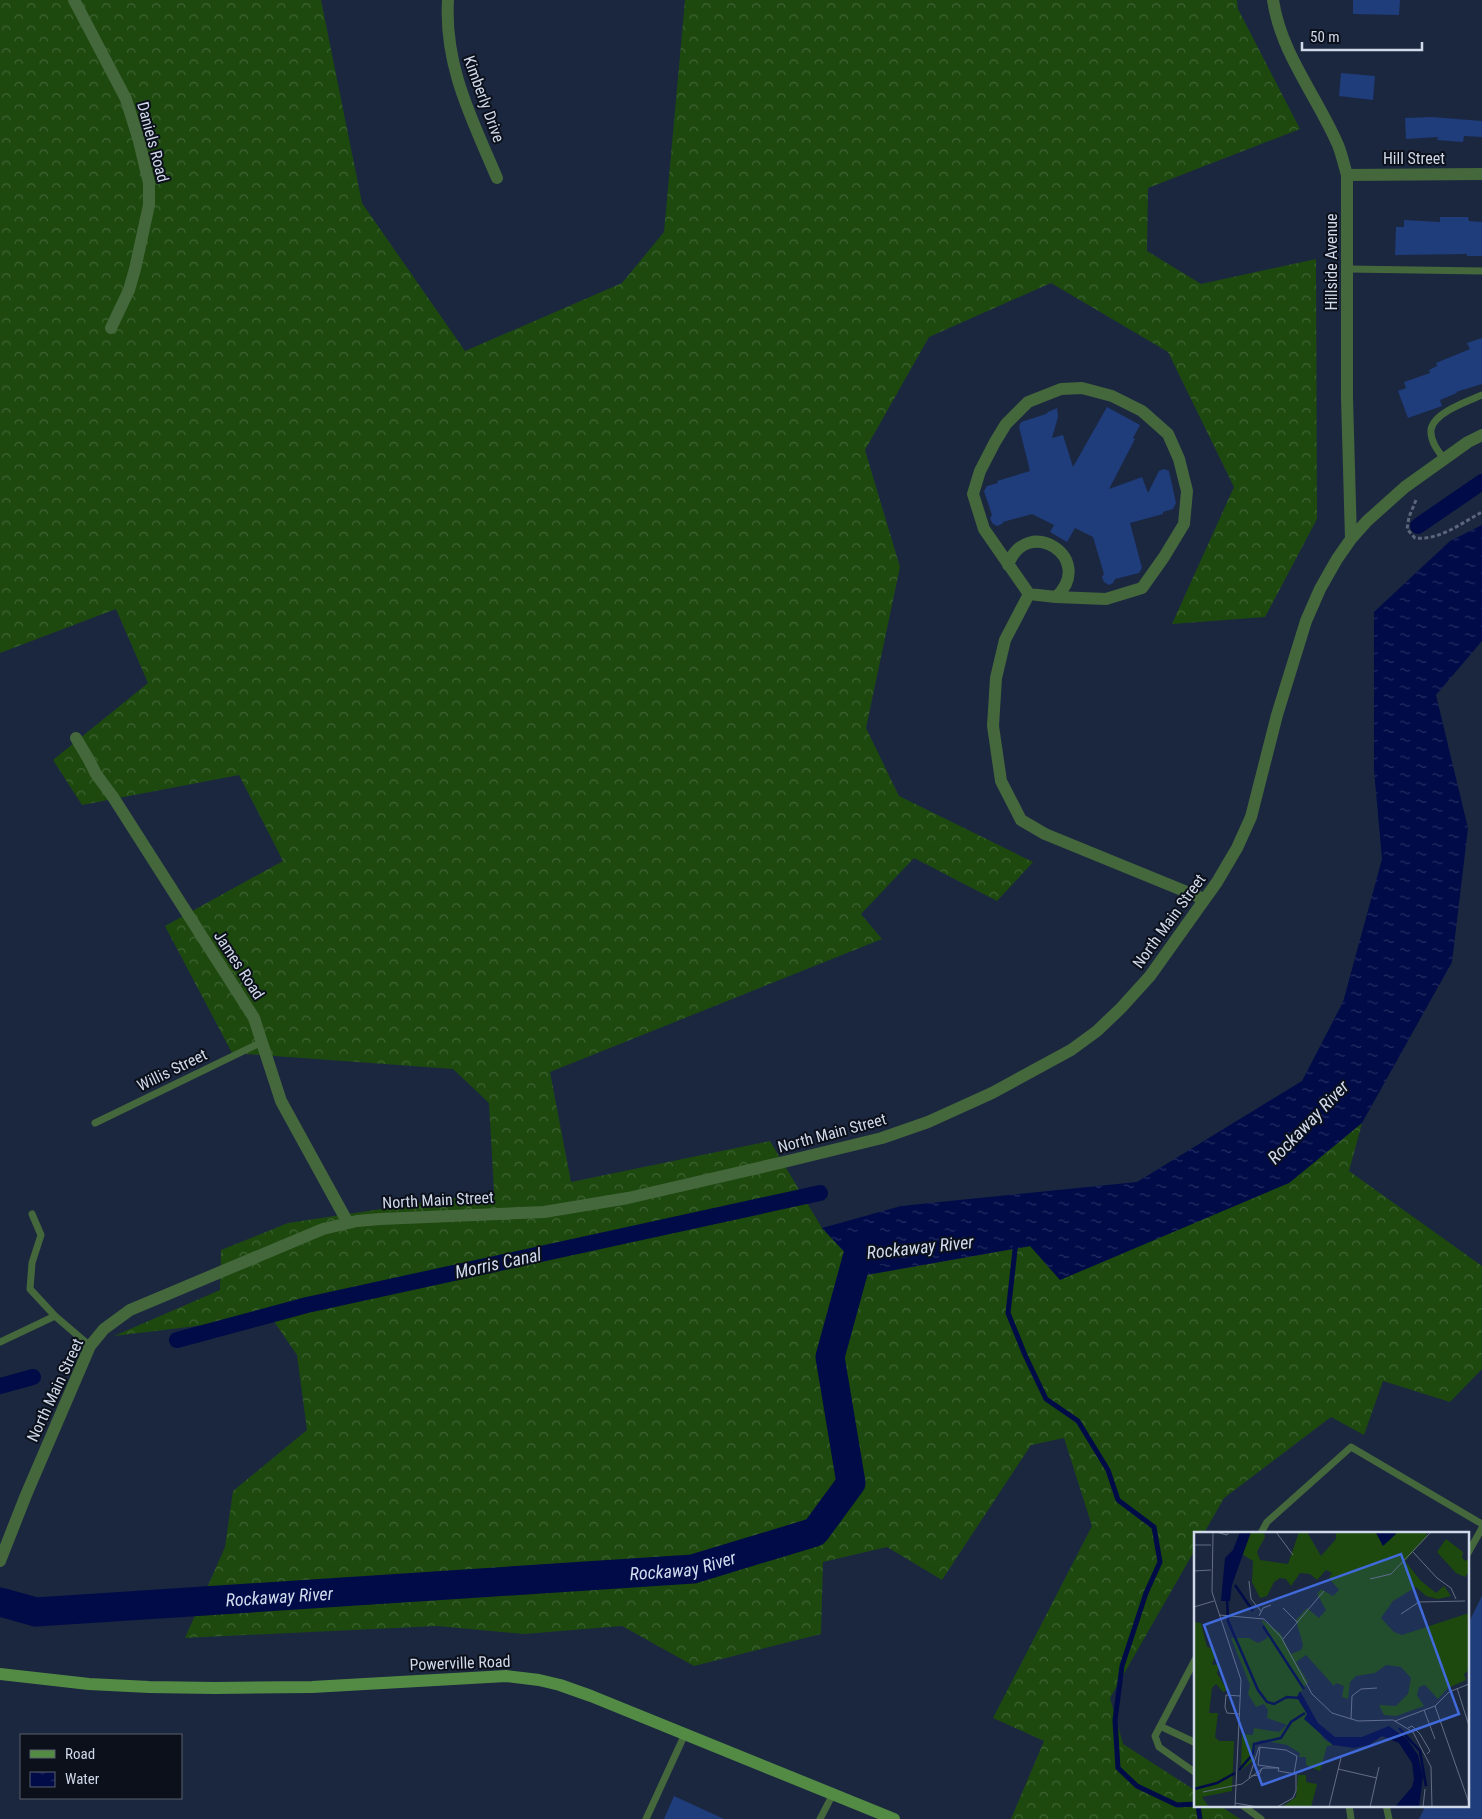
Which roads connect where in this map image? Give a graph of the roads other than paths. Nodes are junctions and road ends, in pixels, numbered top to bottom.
1 (74, 0) edge
2 (448, 0) edge
3 (1273, 0) edge
4 (1482, 174) edge
5 (1347, 175) junction
6 (497, 178) dead end
7 (1348, 269) junction
8 (1482, 271) edge
9 (111, 328) dead end
10 (1482, 395) edge
11 (1482, 435) edge
12 (1444, 459) junction
13 (1351, 539) junction
14 (1008, 565) junction
15 (1029, 594) junction
16 (1056, 597) junction
17 (76, 738) dead end
18 (1204, 899) junction
19 (262, 1042) junction
20 (94, 1123) dead end
21 (32, 1214) dead end
22 (348, 1223) junction
23 (55, 1316) junction
24 (0, 1342) edge
25 (90, 1346) junction
26 (1482, 1524) edge
27 (1482, 1528) edge
28 (1262, 1532) edge
29 (1470, 1549) edge
30 (1, 1558) edge
31 (1194, 1662) edge
32 (0, 1674) edge
33 (1160, 1726) junction
34 (686, 1734) junction
35 (1194, 1742) edge
36 (1194, 1772) edge
37 (833, 1794) junction
38 (1243, 1806) edge
39 (1349, 1806) edge
40 (1386, 1806) edge
41 (646, 1819) edge
42 (820, 1819) edge
43 (894, 1819) edge
44 (1261, 1819) edge
45 (1351, 1819) edge
46 (1389, 1819) edge

1 - 9 street, Daniels Road
2 - 6 street, Kimberly Drive
3 - 5 street, Hillside Avenue
4 - 5 street, Hill Street
5 - 7 street, Hillside Avenue
7 - 8 lane
7 - 13 street, Hillside Avenue
10 - 12 lane
11 - 12 street, North Main Street
12 - 13 street, North Main Street
13 - 18 street, North Main Street
14 - 15 street
14 - 16 street
14 - 16 street
15 - 16 street
15 - 18 street
17 - 19 street, James Road
18 - 22 street, North Main Street
19 - 20 lane, Willis Street
19 - 22 street, James Road
21 - 23 lane
22 - 25 street, North Main Street
23 - 24 lane
23 - 25 lane
25 - 30 street, North Main Street
26 - 28 lane
27 - 29 lane
31 - 33 lane
32 - 34 main road, Powerville Road
33 - 35 lane
33 - 36 lane
34 - 37 main road, Powerville Road
34 - 41 lane
37 - 42 lane
37 - 43 main road, Powerville Road
38 - 44 lane
39 - 45 lane
40 - 46 lane

